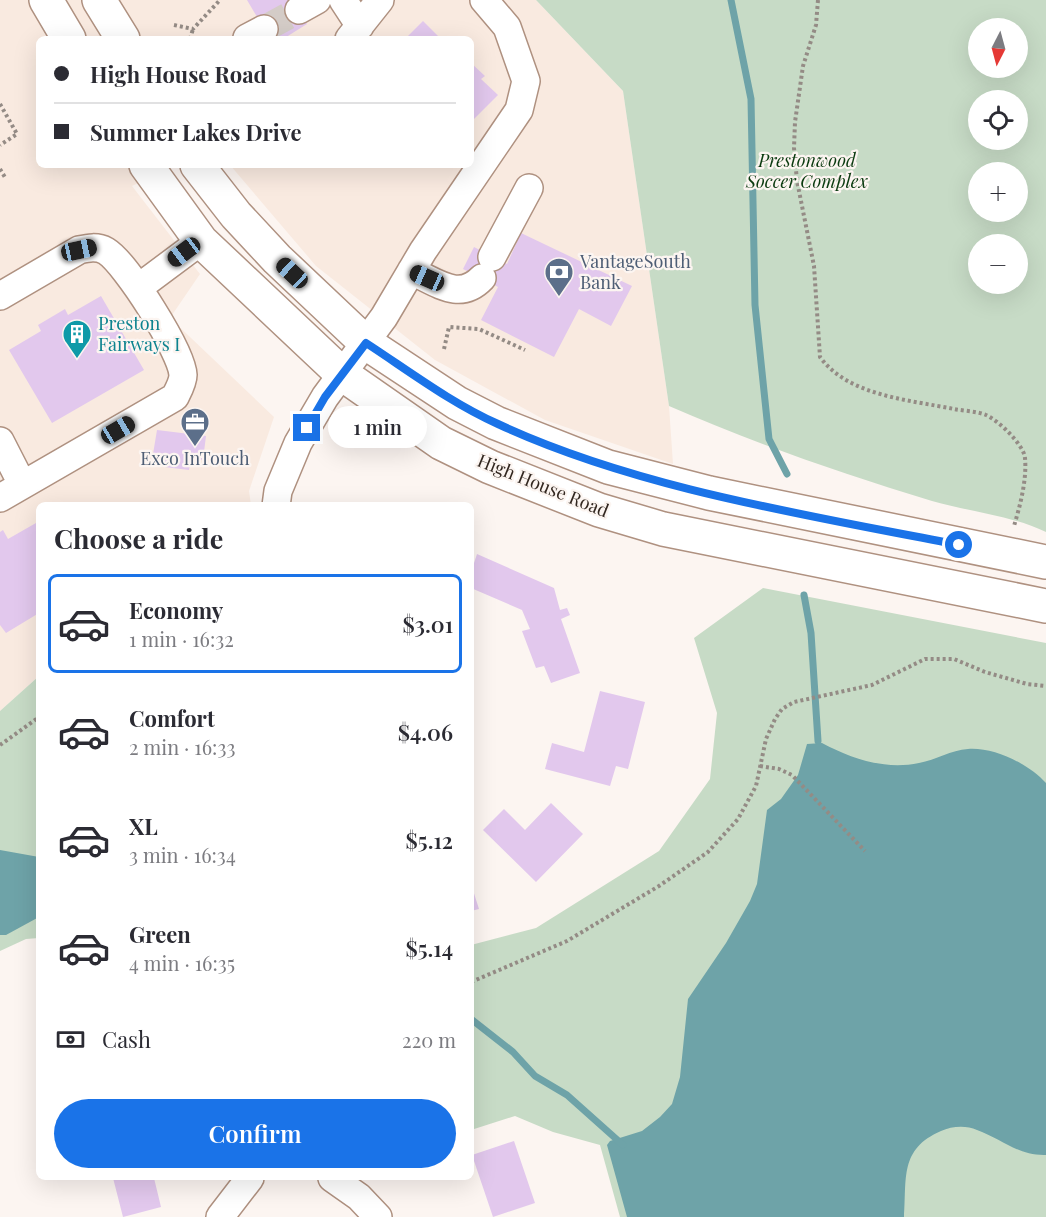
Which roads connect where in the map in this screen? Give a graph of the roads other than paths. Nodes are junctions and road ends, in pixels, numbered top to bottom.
1 (46, 0) edge
2 (99, 0) edge
3 (343, 0) edge
4 (380, 0) edge
5 (484, 0) edge
6 (354, 32) edge
7 (67, 36) edge
8 (121, 36) edge
9 (148, 168) edge
10 (199, 168) edge
11 (529, 188) dead end
12 (201, 241) junction
13 (411, 271) junction
14 (138, 288) junction
15 (0, 296) edge
16 (366, 343) junction
17 (342, 374) junction
18 (0, 441) edge
19 (11, 491) edge
20 (277, 502) edge
21 (1046, 562) edge
22 (1046, 606) edge
23 (248, 1180) edge
24 (335, 1180) edge
25 (219, 1217) edge
26 (378, 1217) edge

1 - 7 main road
2 - 8 main road
3 - 6 street
4 - 6 street
5 - 13 street
9 - 12 main road, High House Road
10 - 16 main road
11 - 13 street
12 - 14 street
12 - 17 main road, High House Road
13 - 16 street
14 - 15 street
14 - 19 street
16 - 17 street
16 - 21 main road
17 - 20 street
17 - 22 main road, High House Road
18 - 19 street
23 - 25 street
24 - 26 street

